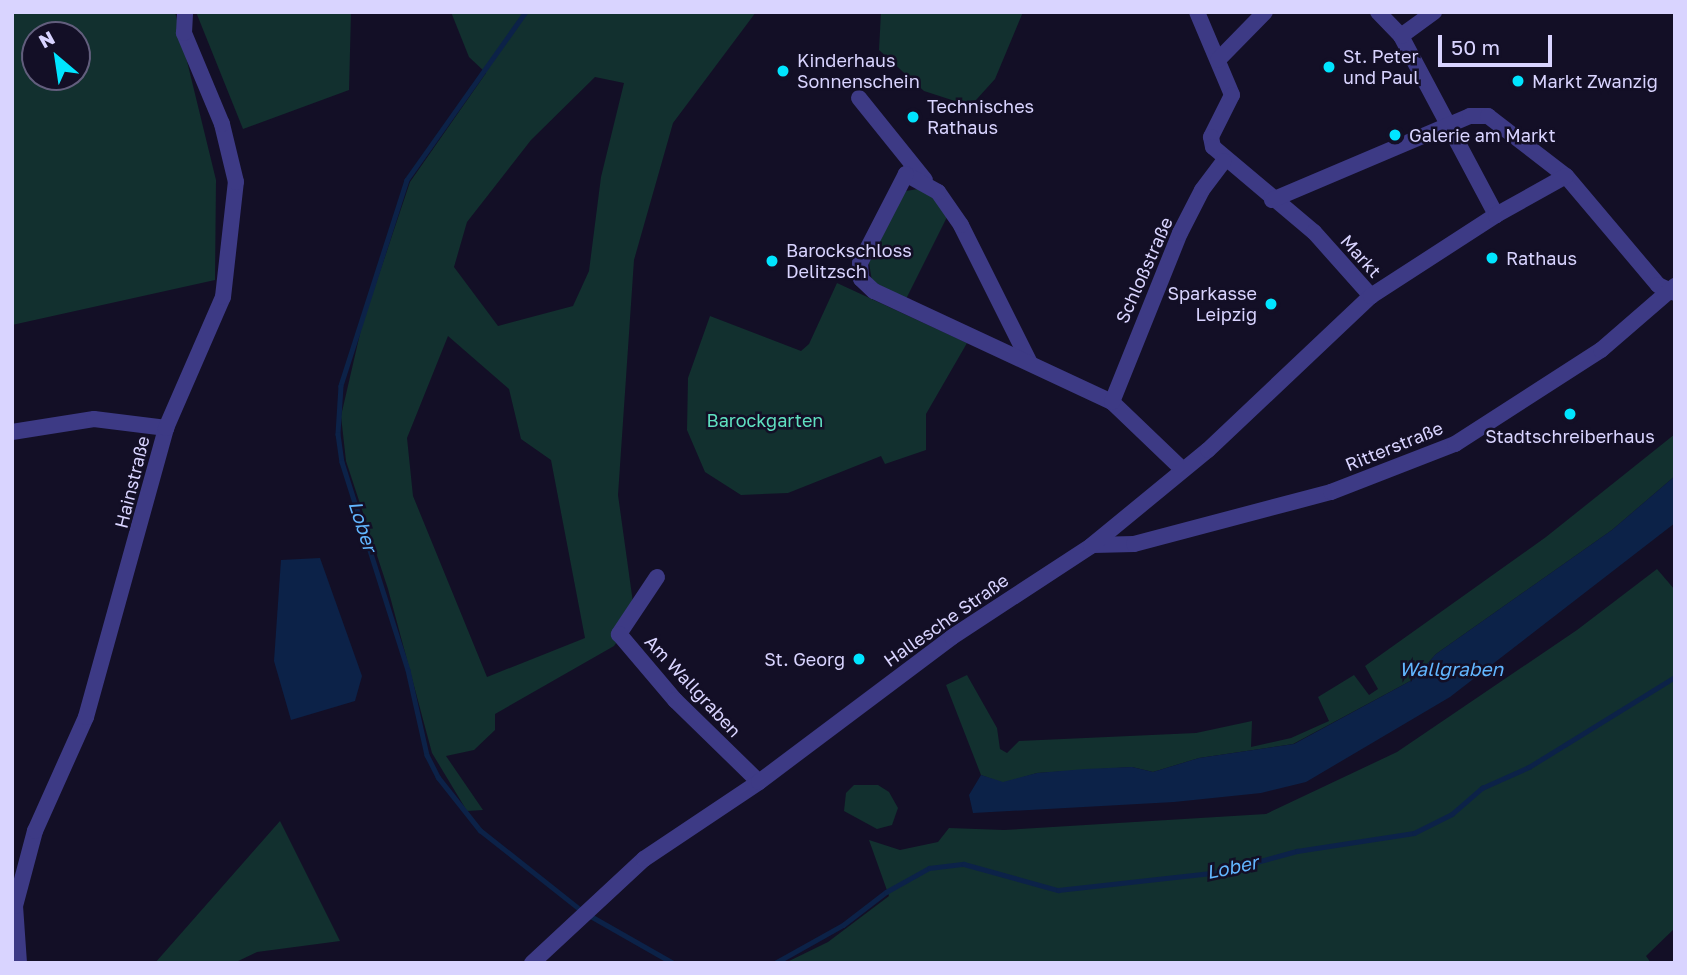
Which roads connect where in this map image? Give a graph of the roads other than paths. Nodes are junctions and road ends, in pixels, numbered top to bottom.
1 (185, 12) edge
2 (1197, 12) edge
3 (1265, 12) edge
4 (1378, 12) edge
5 (1434, 12) edge
6 (1401, 37) junction
7 (1218, 60) junction
8 (859, 98) dead end
9 (1446, 126) junction
10 (1224, 161) junction
11 (1566, 176) junction
12 (927, 182) junction
13 (1272, 200) junction
14 (1496, 215) junction
15 (1674, 290) edge
16 (1371, 296) junction
17 (1030, 363) junction
18 (1112, 402) junction
19 (166, 428) junction
20 (12, 432) edge
21 (1183, 470) junction
22 (1091, 546) junction
23 (657, 577) dead end
24 (759, 782) junction
25 (19, 963) edge
26 (532, 963) edge

1 - 19 street, Hainstraße
2 - 7 street
3 - 7 street
4 - 6 street
5 - 6 street
6 - 9 street
7 - 10 street
8 - 12 street
9 - 11 street
9 - 13 street
9 - 14 street
10 - 13 street, Markt
10 - 18 street, Schloßstraße
11 - 14 street, Markt
11 - 15 street
12 - 17 street
12 - 17 street
13 - 16 street, Markt
14 - 16 street, Markt
15 - 22 street, Ritterstraße
16 - 21 street, Hallesche Straße
17 - 18 street
18 - 21 street
19 - 20 street
19 - 25 street, Hainstraße
21 - 22 street, Hallesche Straße
22 - 24 street, Hallesche Straße
23 - 24 street, Am Wallgraben
24 - 26 street, Hallesche Straße

